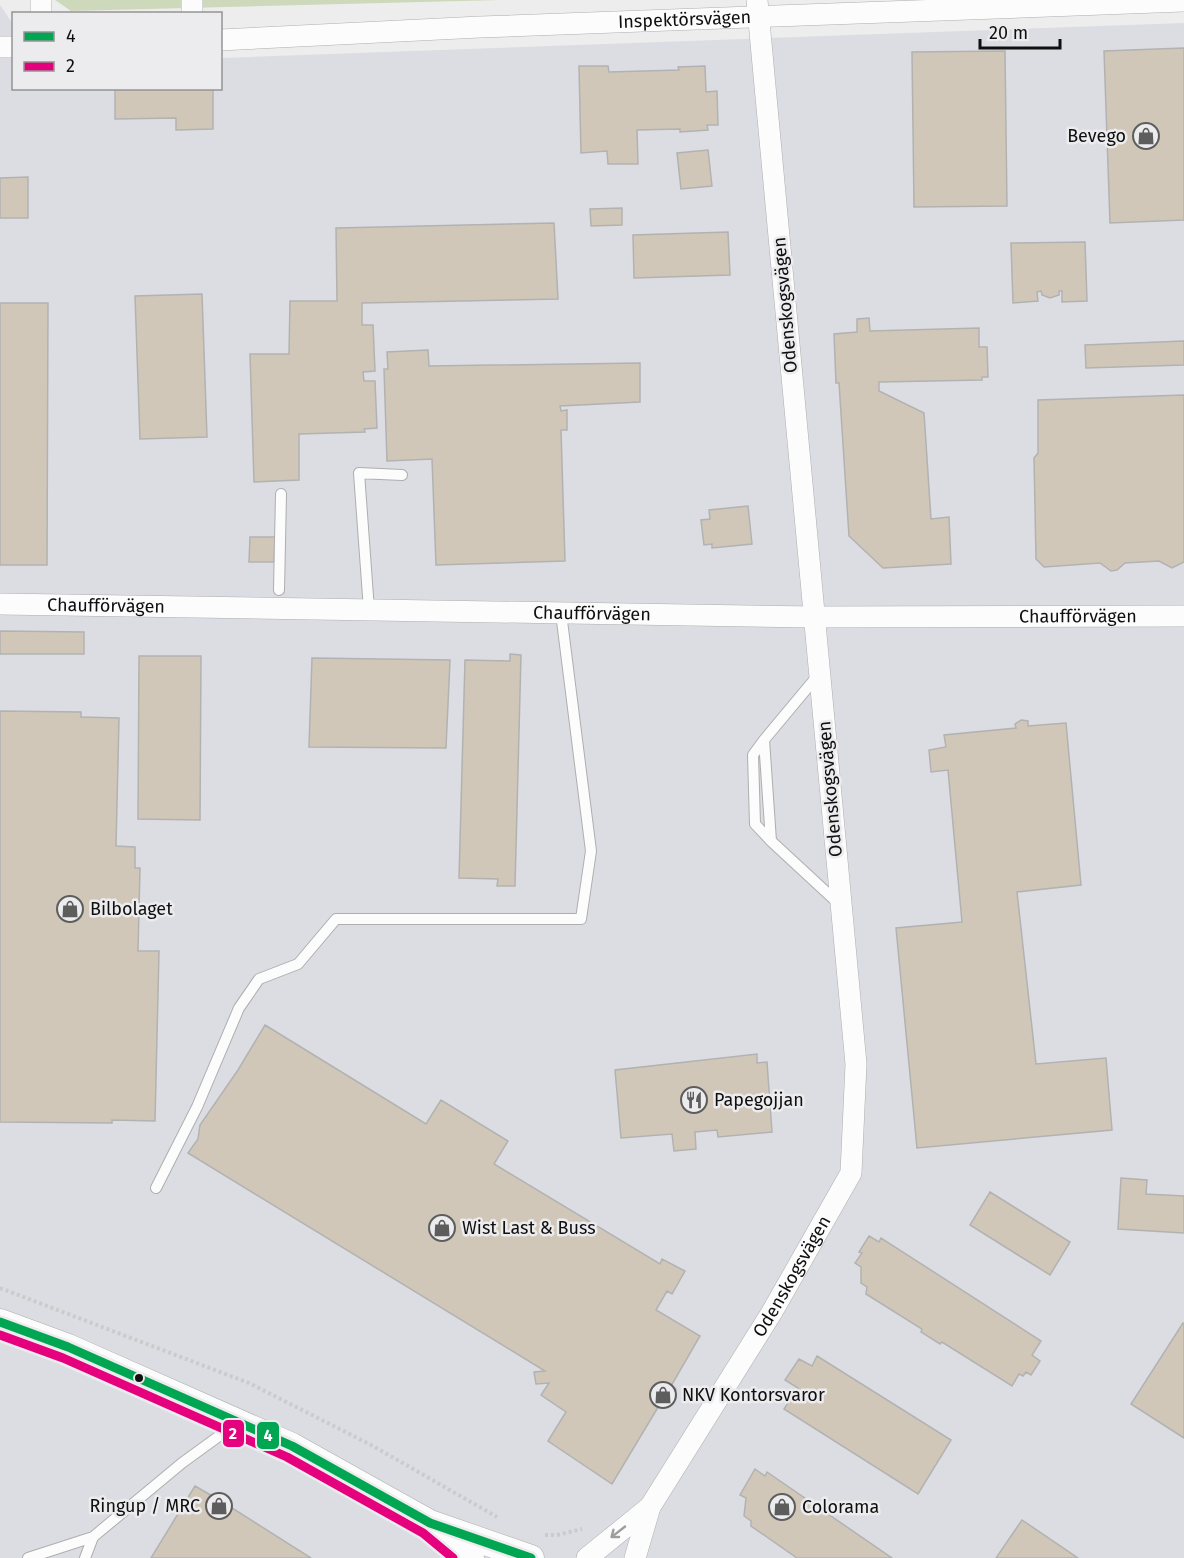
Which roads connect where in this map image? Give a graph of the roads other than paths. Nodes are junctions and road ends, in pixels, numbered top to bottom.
1 (1184, 1) edge
2 (758, 8) edge
3 (222, 40) edge
4 (402, 475) dead end
5 (282, 494) dead end
6 (279, 590) dead end
7 (0, 604) edge
8 (369, 610) junction
9 (561, 613) junction
10 (1184, 616) edge
11 (814, 617) junction
12 (819, 674) junction
13 (841, 906) junction
14 (156, 1188) dead end
15 (0, 1322) edge
16 (238, 1422) junction
17 (650, 1507) junction
18 (430, 1523) junction
19 (93, 1537) junction
20 (535, 1547) edge
21 (28, 1558) edge
22 (85, 1558) edge
23 (471, 1558) edge
24 (587, 1558) edge
25 (635, 1558) edge

1 - 2 street, Inspektörsvägen
2 - 3 street, Inspektörsvägen
2 - 11 street, Odenskogsvägen
4 - 8 lane
5 - 6 lane
7 - 8 street, Chaufförvägen
8 - 9 street, Chaufförvägen
9 - 11 street, Chaufförvägen
9 - 14 lane
10 - 11 street, Chaufförvägen
11 - 12 street, Odenskogsvägen
12 - 13 street, Odenskogsvägen
12 - 13 lane
13 - 17 street, Odenskogsvägen
15 - 16 street
16 - 18 street
16 - 19 lane
17 -> 24 street, Odenskogsvägen
17 - 25 street, Odenskogsvägen
18 - 20 street
18 - 23 street
19 - 21 lane
19 - 22 lane

